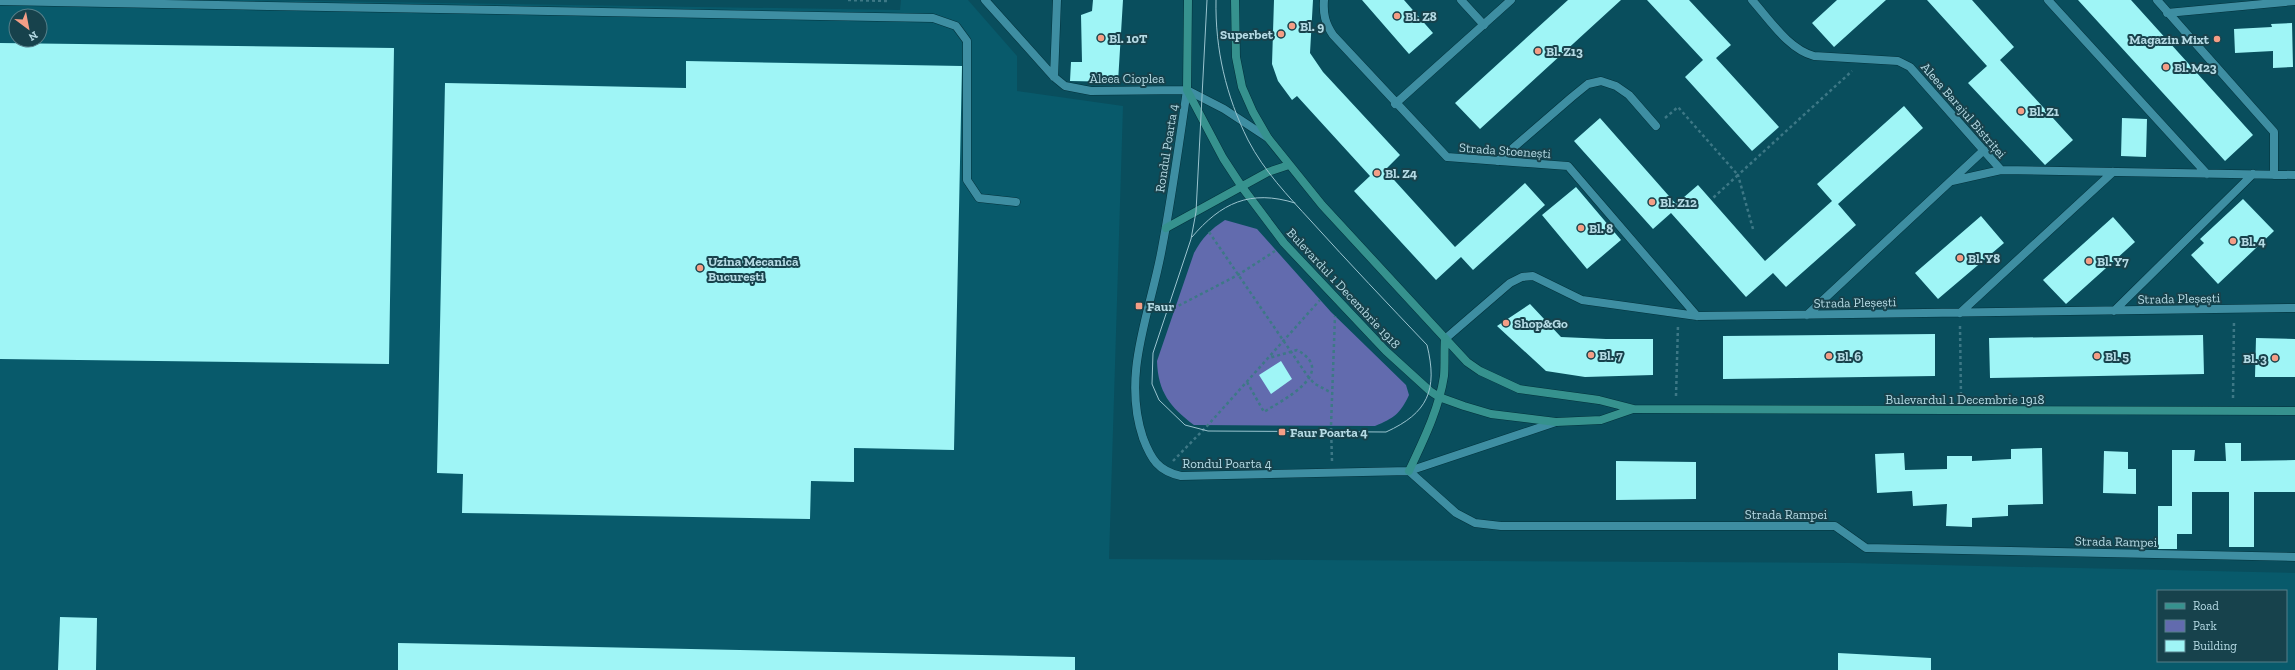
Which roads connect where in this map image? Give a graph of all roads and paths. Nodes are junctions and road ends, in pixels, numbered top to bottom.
1 (848, 0) edge
2 (985, 0) edge
3 (1057, 0) edge
4 (1188, 0) edge
5 (1235, 0) edge
6 (1324, 0) edge
7 (1461, 0) edge
8 (1511, 0) edge
9 (1752, 0) edge
10 (2048, 0) edge
11 (2157, 0) edge
12 (0, 1) edge
13 (888, 1) dead end
14 (2295, 2) edge
15 (2168, 13) junction
16 (1484, 25) junction
17 (1866, 59) junction
18 (1054, 77) junction
19 (1187, 90) junction
20 (1396, 104) junction
21 (1656, 126) joint
22 (1268, 138) junction
23 (1984, 150) junction
24 (1498, 161) junction
25 (1288, 165) junction
26 (2001, 170) junction
27 (2113, 172) junction
28 (2207, 174) junction
29 (2253, 174) junction
30 (2274, 174) junction
31 (2295, 174) edge
32 (1738, 175) junction
33 (1952, 181) junction
34 (1242, 187) junction
35 (1713, 198) dead end
36 (1016, 202) dead end
37 (1166, 228) junction
38 (1753, 229) dead end
39 (1209, 232) dead end
40 (1284, 243) junction
41 (1238, 275) junction
42 (1328, 291) junction
43 (1338, 302) junction
44 (1147, 307) junction
45 (2295, 308) edge
46 (2234, 309) junction
47 (2114, 311) junction
48 (1960, 313) junction
49 (1678, 314) junction
50 (1808, 315) junction
51 (1697, 316) junction
52 (1445, 339) junction
53 (1283, 341) junction
54 (1290, 351) junction
55 (1268, 358) junction
56 (1309, 378) junction
57 (1247, 382) junction
58 (1332, 393) junction
59 (1439, 396) junction
60 (1634, 409) junction
61 (1676, 409) junction
62 (1961, 411) junction
63 (2233, 411) junction
64 (2295, 411) edge
65 (1556, 422) junction
66 (1163, 471) junction
67 (1409, 471) junction
68 (1332, 473) junction
69 (2295, 557) edge

1 - 13 path
2 - 18 street, Aleea Cioplea
3 - 18 street
4 - 19 main road, Bulevardul 1 Decembrie 1918
5 - 22 main road, Bulevardul 1 Decembrie 1918
6 - 20 street, Strada Stoenești
7 - 16 street
8 - 16 street
9 - 17 street, Aleea Barajul Bistriței
10 - 28 street
11 - 15 street
12 - 36 street
14 - 15 street
15 - 30 street
16 - 20 street
17 - 23 street, Aleea Barajul Bistriței
17 - 32 path
18 - 19 street, Aleea Cioplea
19 - 22 street, Aleea Cioplea
19 - 34 main road, Bulevardul 1 Decembrie 1918
19 - 37 street, Rondul Poarta 4
20 - 24 street, Strada Stoenești
21 - 24 street
21 - 32 path
22 - 25 main road, Bulevardul 1 Decembrie 1918
23 - 26 street, Aleea Barajul Bistriței
23 - 33 street
24 - 51 street, Strada Stoenești
25 - 34 main road
25 - 52 main road, Bulevardul 1 Decembrie 1918
26 - 27 street, Aleea Barajul Bistriței
26 - 33 street
27 - 28 street, Aleea Barajul Bistriței
27 - 48 street
28 - 29 street, Aleea Barajul Bistriței
29 - 30 street, Aleea Barajul Bistriței
29 - 47 street
30 - 31 street, Aleea Barajul Bistriței
32 - 35 path
32 - 38 path
33 - 50 street
34 - 37 main road
34 - 40 main road, Bulevardul 1 Decembrie 1918
37 - 44 street, Rondul Poarta 4
39 - 41 path
40 - 41 path
40 - 42 main road, Bulevardul 1 Decembrie 1918
41 - 44 path
41 - 53 path
42 - 43 main road, Bulevardul 1 Decembrie 1918
42 - 53 path
43 - 58 path
43 - 59 main road, Bulevardul 1 Decembrie 1918
44 - 66 street, Rondul Poarta 4
45 - 46 street, Strada Pleșești
46 - 47 street, Strada Pleșești
46 - 63 path
47 - 48 street, Strada Pleșești
48 - 50 street, Strada Pleșești
48 - 62 path
49 - 51 street, Strada Pleșești
49 - 52 street, Strada Pleșești
49 - 61 path
50 - 51 street, Strada Pleșești
52 - 59 main road
52 - 60 main road, Bulevardul 1 Decembrie 1918
53 - 54 path
53 - 55 path
54 - 55 path
54 - 56 path
54 - 56 path
55 - 57 path
56 - 57 path
56 - 58 path
57 - 66 path
58 - 68 path
59 - 65 main road, Bulevardul 1 Decembrie 1918
59 - 67 main road
60 - 61 main road, Bulevardul 1 Decembrie 1918
60 - 65 main road, Bulevardul 1 Decembrie 1918
61 - 62 main road, Bulevardul 1 Decembrie 1918
62 - 63 main road, Bulevardul 1 Decembrie 1918
63 - 64 main road, Bulevardul 1 Decembrie 1918
65 - 67 street, Rondul Poarta 4
66 - 68 street, Rondul Poarta 4
67 - 68 street, Rondul Poarta 4
67 - 69 street, Strada Rampei

